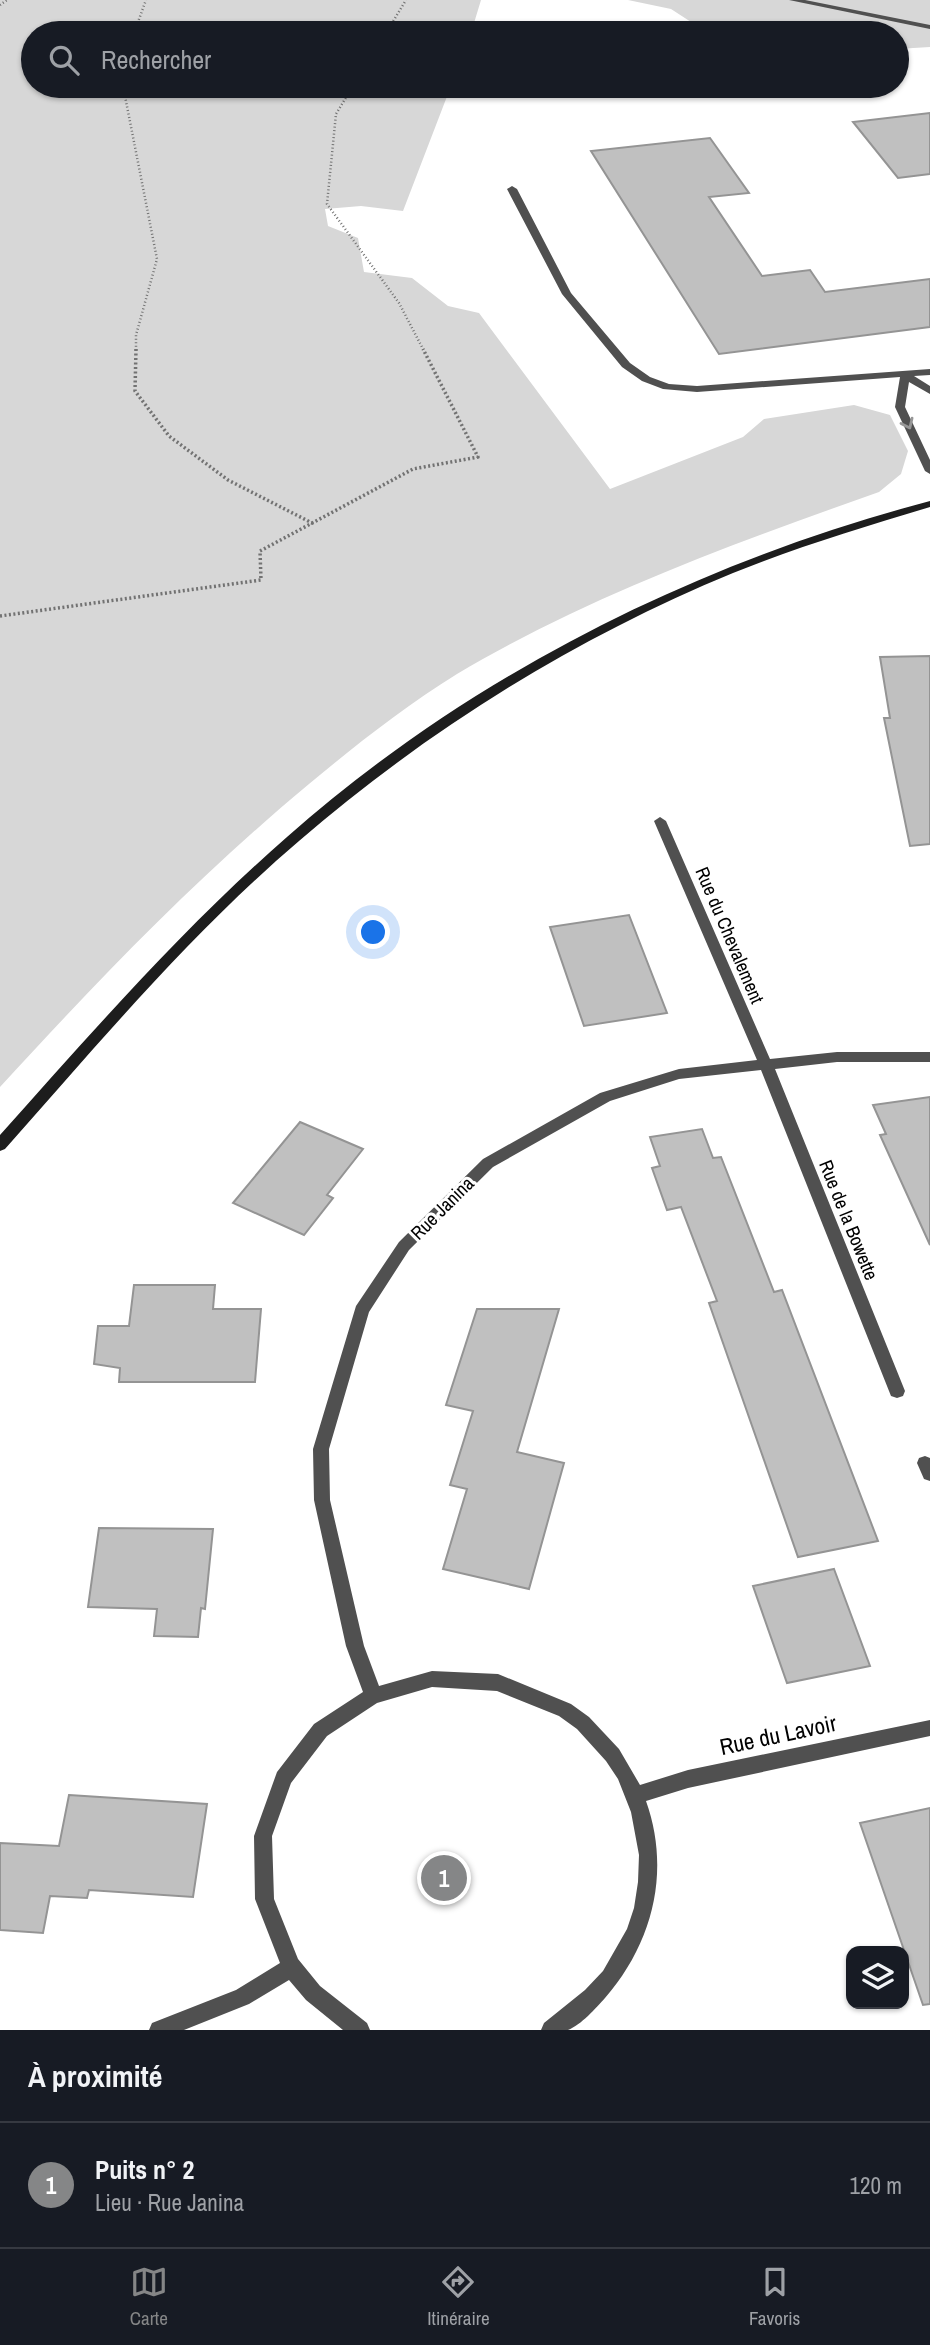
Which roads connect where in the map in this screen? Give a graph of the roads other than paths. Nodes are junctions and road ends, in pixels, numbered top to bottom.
1 (793, 0) edge
2 (900, 21) edge
3 (909, 23) edge
4 (930, 27) edge
5 (512, 189) dead end
6 (930, 372) edge
7 (905, 375) junction
8 (930, 391) edge
9 (930, 471) edge
10 (930, 505) edge
11 (660, 821) dead end
12 (930, 1056) edge
13 (765, 1064) junction
14 (0, 1145) edge
15 (897, 1391) dead end
16 (373, 1695) junction
17 (930, 1728) edge
18 (637, 1795) junction
19 (291, 1967) junction
20 (159, 2030) edge
21 (360, 2030) edge
22 (552, 2030) edge

1 - 2 street
3 - 4 street
5 - 7 street
6 - 7 street
7 - 8 street
7 -> 9 street
10 - 14 main road
11 - 13 street, Rue du Chevalement
12 - 13 street, Rue Janina
13 - 15 street, Rue de la Bowette
13 - 16 street, Rue Janina
16 - 18 street
16 - 19 street
17 - 18 street, Rue du Lavoir
18 - 22 street
19 - 20 street
19 - 21 street

